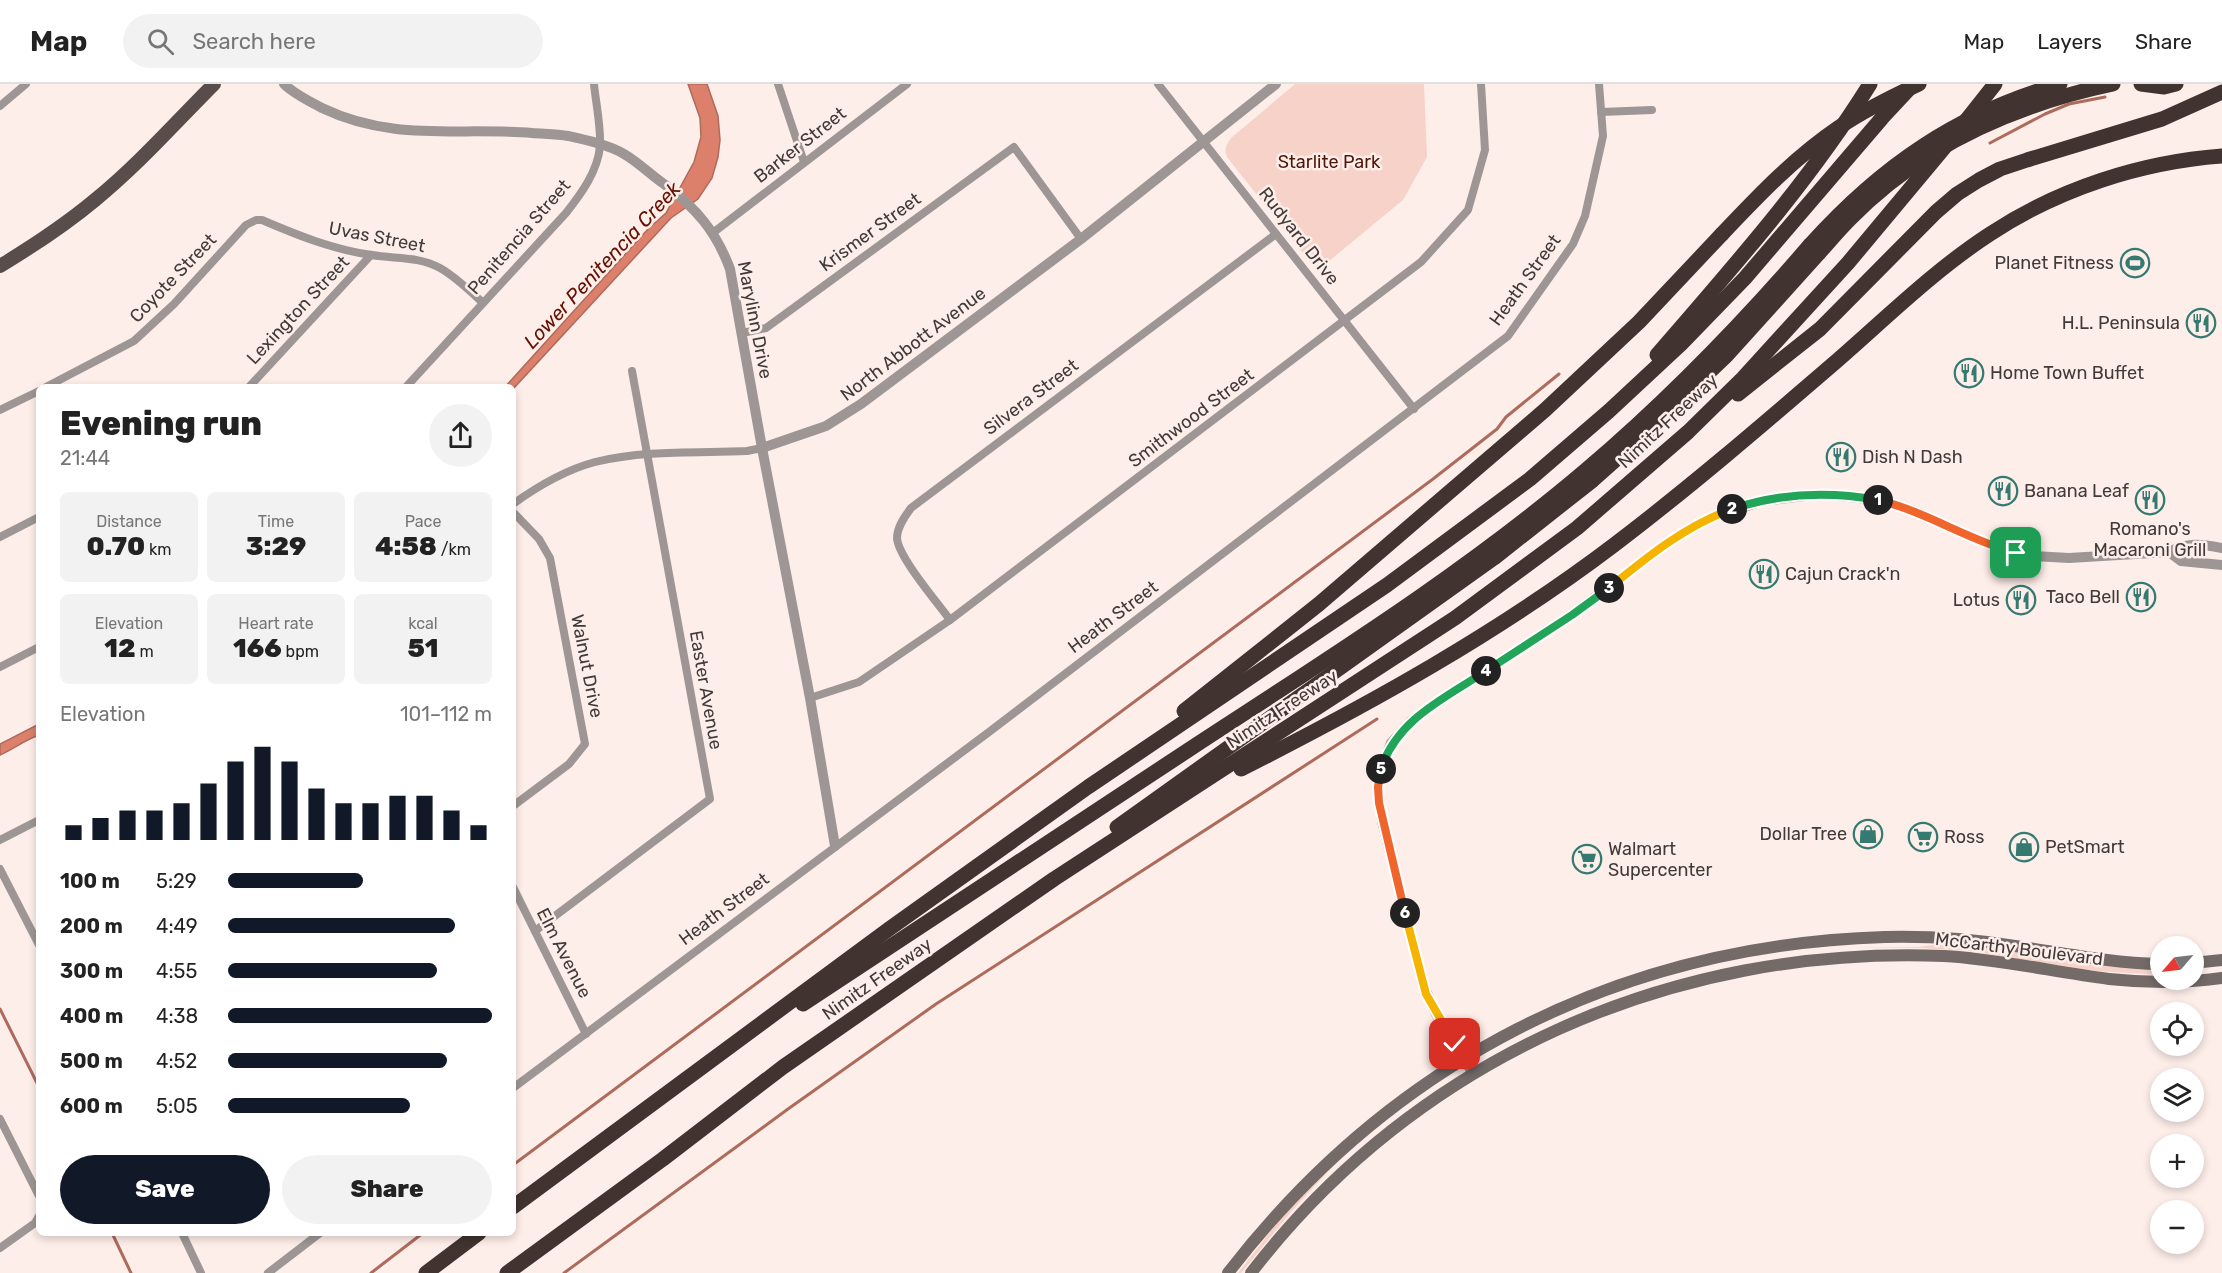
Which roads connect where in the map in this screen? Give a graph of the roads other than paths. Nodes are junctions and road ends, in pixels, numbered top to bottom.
1 (26, 84) edge
2 (214, 84) edge
3 (284, 84) edge
4 (594, 84) edge
5 (778, 84) edge
6 (907, 84) edge
7 (1158, 84) edge
8 (1276, 84) edge
9 (1481, 84) edge
10 (1599, 84) edge
11 (1870, 84) edge
12 (1917, 84) edge
13 (1995, 84) edge
14 (2061, 84) edge
15 (2113, 84) edge
16 (2142, 84) edge
17 (2176, 84) edge
18 (2222, 92) edge
19 (0, 106) edge
20 (1652, 110) dead end
21 (1601, 112) junction
22 (1204, 143) junction
23 (600, 145) junction
24 (2222, 156) edge
25 (804, 162) junction
26 (256, 220) joint
27 (714, 232) junction
28 (1276, 234) junction
29 (1081, 239) junction
30 (1815, 249) junction
31 (371, 255) junction
32 (0, 266) edge
33 (483, 303) junction
34 (1345, 322) junction
35 (742, 333) junction
36 (632, 371) dead end
37 (52, 384) edge
38 (252, 384) edge
39 (409, 384) edge
40 (36, 392) edge
41 (0, 410) edge
42 (1414, 410) junction
43 (1609, 411) junction
44 (1688, 432) junction
45 (762, 448) junction
46 (647, 454) junction
47 (516, 502) edge
48 (516, 515) edge
49 (36, 519) edge
50 (0, 537) edge
51 (2222, 548) edge
52 (2169, 552) junction
53 (2222, 565) edge
54 (950, 620) junction
55 (36, 649) edge
56 (0, 667) edge
57 (810, 698) junction
58 (1088, 787) junction
59 (1176, 801) junction
60 (516, 804) edge
61 (36, 822) edge
62 (0, 840) edge
63 (835, 846) junction
64 (0, 869) edge
65 (516, 893) edge
66 (535, 931) junction
67 (36, 939) edge
68 (2222, 960) edge
69 (2204, 962) edge
70 (2150, 963) edge
71 (2222, 978) edge
72 (586, 1034) junction
73 (1463, 1058) junction
74 (783, 1067) junction
75 (1473, 1074) junction
76 (516, 1086) edge
77 (643, 1109) junction
78 (0, 1119) edge
79 (36, 1190) edge
80 (516, 1205) edge
81 (36, 1221) edge
82 (183, 1236) edge
83 (316, 1236) edge
84 (475, 1236) edge
85 (0, 1248) edge
86 (201, 1273) edge
87 (268, 1273) edge
88 (426, 1273) edge
89 (507, 1273) edge
90 (1228, 1273) edge
91 (1251, 1273) edge

1 - 19 street
2 - 32 main road
3 - 23 street, Marylinn Drive
4 - 23 street, Penitencia Street
5 - 25 street
6 - 25 street, Barker Street
7 - 22 street, Rudyard Drive
8 - 22 street, North Abbott Avenue
9 - 34 street, Smithwood Street
10 - 21 street, Heath Street
11 - 43 highway
12 - 43 highway, Nimitz Freeway
12 - 58 highway, bridge
13 - 44 highway, Nimitz Freeway
14 - 30 highway, bridge
15 - 30 highway, bridge
16 - 17 highway
18 - 44 highway
20 - 21 street
21 - 42 street, Heath Street
22 - 28 street, Rudyard Drive
22 - 29 street, North Abbott Avenue
23 - 27 street, Marylinn Drive
23 - 33 street, Penitencia Street
24 - 59 highway
25 - 27 street, Barker Street
26 - 31 street, Uvas Street
26 - 37 street, Coyote Street
27 - 35 street, Marylinn Drive
28 - 34 street, Rudyard Drive
28 - 54 street, Silvera Street
29 - 35 street, Krismer Street
29 - 45 street, North Abbott Avenue
30 - 74 highway
30 - 77 highway
31 - 33 street, Uvas Street
31 - 38 street, Lexington Street
33 - 39 street, Penitencia Street
34 - 42 street, Rudyard Drive
34 - 54 street, Smithwood Street
35 - 45 street, Marylinn Drive
36 - 46 street, Easter Avenue
40 - 41 street
42 - 63 street, Heath Street
43 - 58 highway, Nimitz Freeway
44 - 59 highway, Nimitz Freeway
45 - 46 street, North Abbott Avenue
45 - 57 street, Marylinn Drive
46 - 47 street, North Abbott Avenue
46 - 66 street, Easter Avenue
48 - 60 street, Walnut Drive
49 - 50 street
51 - 52 street
52 - 53 street
52 - 73 street
54 - 57 street, Smithwood Street
55 - 56 street
57 - 63 street, Marylinn Drive
58 - 77 highway, Nimitz Freeway
59 - 74 highway, Nimitz Freeway
61 - 62 street
63 - 72 street, Heath Street
64 - 67 street
65 - 66 street, Elm Avenue
66 - 72 street, Elm Avenue
68 - 69 main road
70 - 73 main road, McCarthy Boulevard
71 - 75 main road, McCarthy Boulevard
72 - 76 street, Heath Street
73 - 75 street
73 - 90 main road, McCarthy Boulevard
74 - 89 highway, Nimitz Freeway
75 - 91 main road, McCarthy Boulevard
77 - 80 highway, Nimitz Freeway
78 - 79 street
81 - 85 street
82 - 86 street
83 - 87 street
84 - 88 highway

